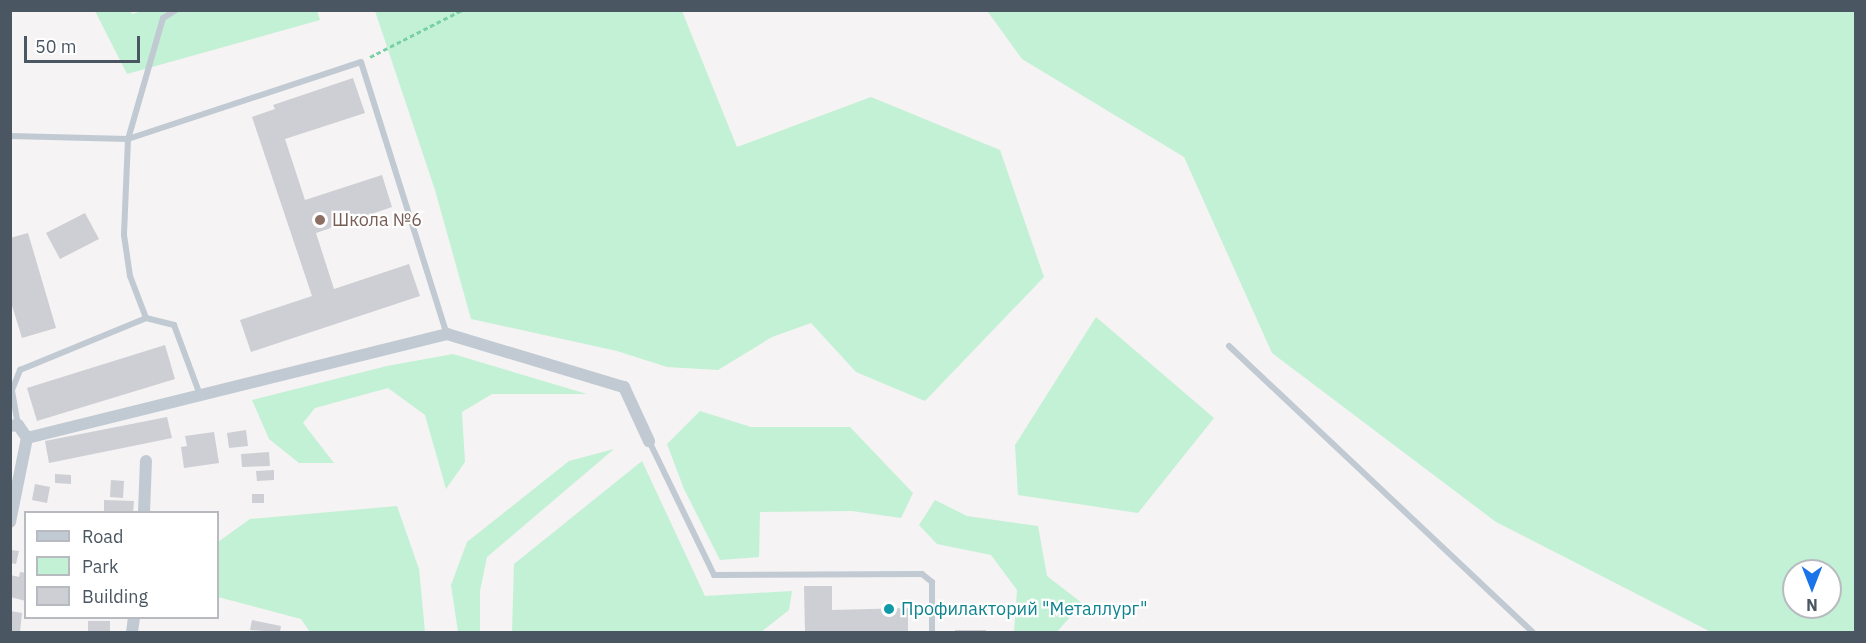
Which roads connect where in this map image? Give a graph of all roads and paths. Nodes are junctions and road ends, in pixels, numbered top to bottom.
1 (176, 10) edge
2 (462, 10) edge
3 (361, 62) junction
4 (10, 136) edge
5 (128, 139) junction
6 (146, 318) junction
7 (447, 334) junction
8 (1229, 346) dead end
9 (201, 398) junction
10 (14, 425) edge
11 (27, 438) junction
12 (649, 441) joint
13 (146, 461) dead end
14 (144, 511) edge
15 (10, 522) edge
16 (932, 633) edge
17 (1533, 633) edge

1 - 5 lane
2 - 3 path
3 - 5 lane
3 - 7 lane
4 - 5 lane
5 - 6 lane
6 - 9 lane
6 - 10 lane
7 - 9 street
7 - 12 street
8 - 17 lane
9 - 11 street
10 - 11 street
11 - 15 street
12 - 16 lane
13 - 14 street

